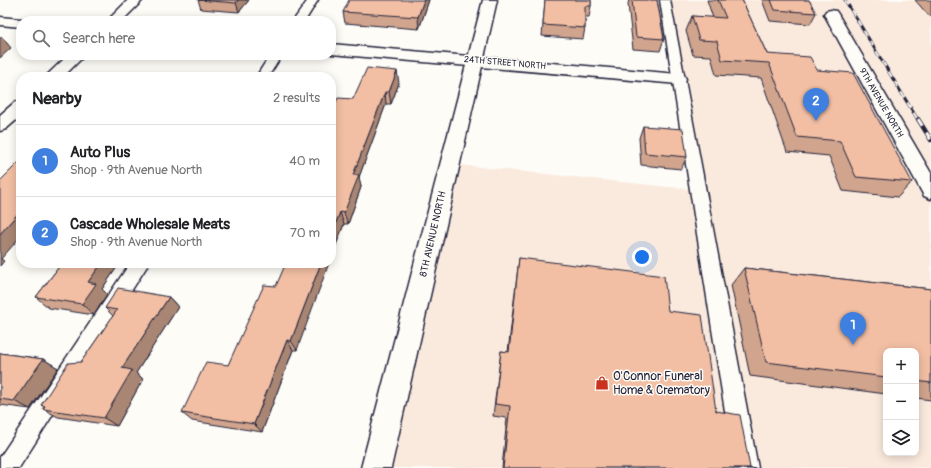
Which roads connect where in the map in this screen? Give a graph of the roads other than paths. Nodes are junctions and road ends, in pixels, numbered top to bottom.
1 (136, 0) edge
2 (313, 0) edge
3 (490, 0) edge
4 (665, 0) edge
5 (831, 14) dead end
6 (119, 16) edge
7 (302, 16) edge
8 (0, 21) edge
9 (16, 23) edge
10 (336, 49) edge
11 (72, 60) edge
12 (273, 60) edge
13 (475, 61) junction
14 (58, 72) edge
15 (265, 72) edge
16 (678, 79) junction
17 (16, 111) edge
18 (0, 125) edge
19 (931, 191) edge
20 (137, 268) edge
21 (6, 468) edge
22 (376, 468) edge
23 (746, 468) edge

1 - 6 street
2 - 7 lane
3 - 13 street, 8TH AVENUE NORTH
4 - 16 lane
5 - 19 street, 9TH AVENUE NORTH
8 - 9 street
10 - 13 street, 24TH STREET NORTH
11 - 14 street
12 - 15 lane
13 - 16 street, 24TH STREET NORTH
13 - 22 street, 8TH AVENUE NORTH
16 - 23 lane
17 - 18 street
20 - 21 lane

